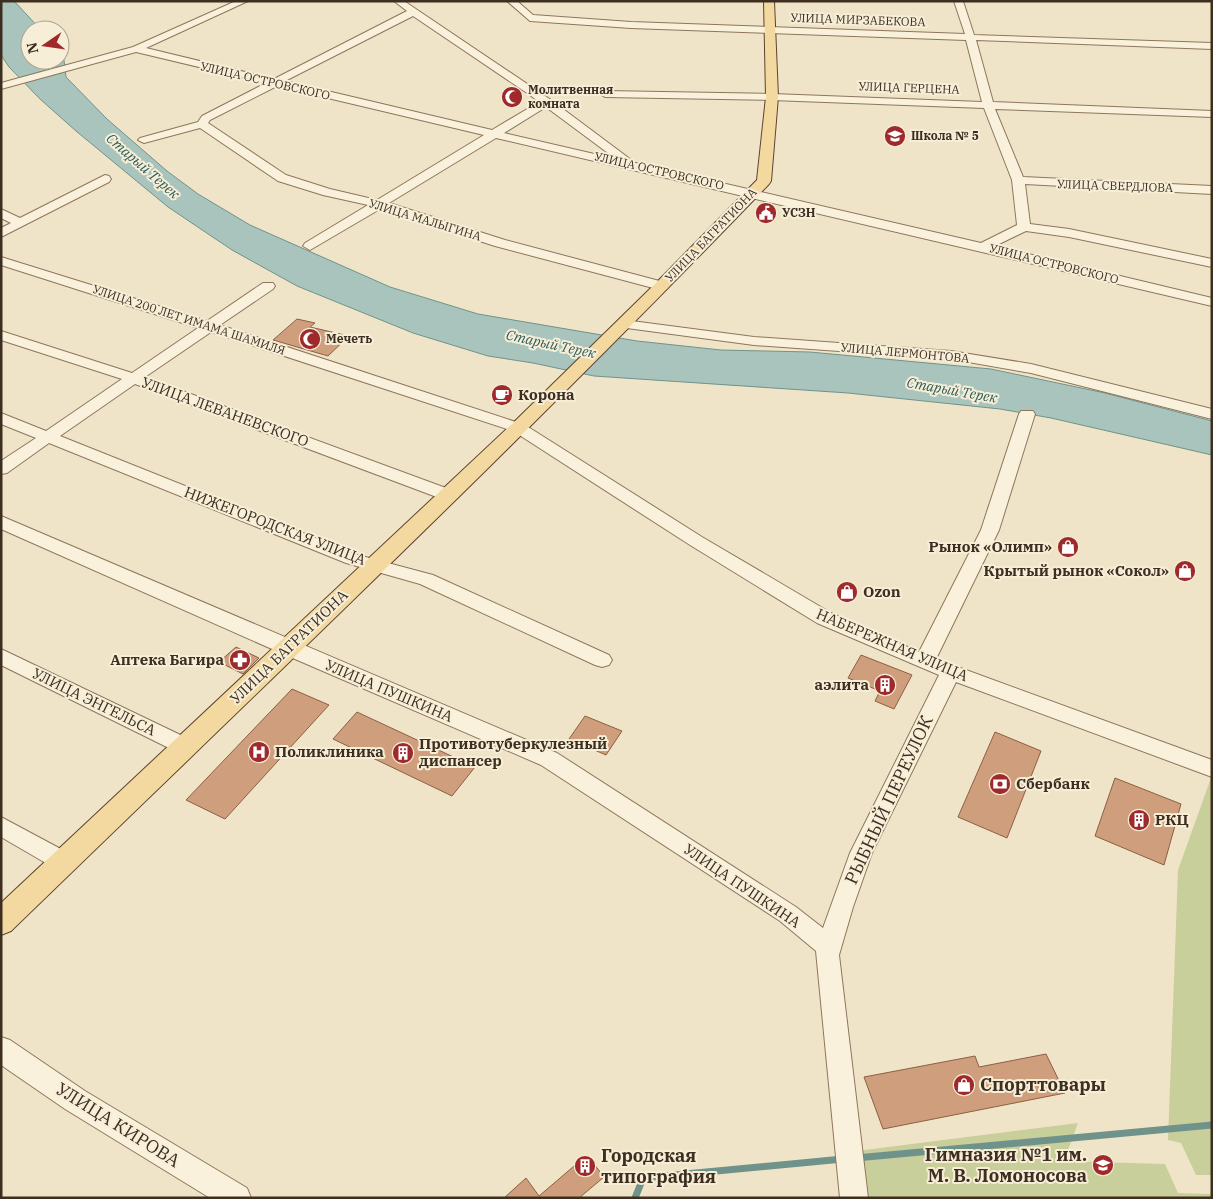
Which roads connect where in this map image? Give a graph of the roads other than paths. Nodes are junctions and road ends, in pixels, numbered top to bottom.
1 (244, 1) edge
2 (398, 1) edge
3 (511, 1) edge
4 (769, 1) edge
5 (958, 1) edge
6 (414, 11) junction
7 (771, 30) junction
8 (970, 36) junction
9 (1212, 46) edge
10 (136, 50) junction
11 (82, 65) joint
12 (274, 83) junction
13 (1, 86) edge
14 (605, 94) dead end
15 (772, 97) junction
16 (547, 102) junction
17 (988, 104) junction
18 (1212, 114) edge
19 (202, 124) junction
20 (493, 134) junction
21 (144, 140) dead end
22 (631, 164) junction
23 (105, 178) dead end
24 (1018, 180) junction
25 (1212, 190) edge
26 (753, 193) junction
27 (378, 204) junction
28 (1, 213) edge
29 (20, 223) junction
30 (1024, 227) junction
31 (1, 233) edge
32 (310, 246) dead end
33 (983, 246) junction
34 (1, 261) edge
35 (1212, 262) edge
36 (268, 286) dead end
37 (662, 286) junction
38 (1212, 302) edge
39 (208, 327) junction
40 (620, 328) junction
41 (1, 335) edge
42 (133, 378) junction
43 (1027, 414) dead end
44 (1212, 414) edge
45 (1, 418) edge
46 (518, 428) junction
47 (49, 436) junction
48 (1, 468) edge
49 (448, 494) junction
50 (1, 522) edge
51 (375, 565) junction
52 (288, 648) junction
53 (1, 656) edge
54 (602, 660) dead end
55 (924, 662) junction
56 (951, 672) junction
57 (186, 747) junction
58 (1212, 769) edge
59 (1, 826) edge
60 (64, 862) junction
61 (1, 922) edge
62 (830, 948) junction
63 (1, 1049) edge
64 (237, 1198) edge
65 (854, 1198) edge

1 - 10 street
2 - 6 street
3 - 7 street, УЛИЦА МИРЗАБЕКОВА
4 - 7 main road, УЛИЦА БАГРАТИОНА
5 - 8 street
6 - 12 street
6 - 16 street
7 - 8 street, УЛИЦА МИРЗАБЕКОВА
7 - 15 main road, УЛИЦА БАГРАТИОНА
8 - 9 street, УЛИЦА МИРЗАБЕКОВА
8 - 17 street
10 - 11 street
10 - 12 street, УЛИЦА ОСТРОВСКОГО
11 - 13 street
12 - 19 street
12 - 20 street, УЛИЦА ОСТРОВСКОГО
14 - 15 street, УЛИЦА ГЕРЦЕНА
15 - 17 street, УЛИЦА ГЕРЦЕНА
15 - 26 main road, УЛИЦА БАГРАТИОНА
16 - 20 street
16 - 22 street
17 - 18 street, УЛИЦА ГЕРЦЕНА
17 - 24 street
19 - 21 street
19 - 27 street, УЛИЦА МАЛЫГИНА
20 - 22 street, УЛИЦА ОСТРОВСКОГО
20 - 27 street
22 - 26 street, УЛИЦА ОСТРОВСКОГО
23 - 29 street
24 - 25 street, УЛИЦА СВЕРДЛОВА
24 - 30 street
26 - 33 street, УЛИЦА ОСТРОВСКОГО
26 - 37 main road, УЛИЦА БАГРАТИОНА
27 - 32 street
27 - 37 street, УЛИЦА МАЛЫГИНА
28 - 29 street
29 - 31 street
30 - 33 street
30 - 35 street, УЛИЦА ОСТРОВСКОГО
33 - 38 street, УЛИЦА ОСТРОВСКОГО
34 - 39 street, УЛИЦА 200 ЛЕТ ИМАМА ШАМИЛЯ
36 - 39 street
37 - 40 main road, УЛИЦА БАГРАТИОНА
39 - 42 street
39 - 46 street, УЛИЦА 200 ЛЕТ ИМАМА ШАМИЛЯ
40 - 44 street, УЛИЦА ЛЕРМОНТОВА
40 - 46 main road, УЛИЦА БАГРАТИОНА
41 - 42 street, УЛИЦА ЛЕВАНЕВСКОГО
42 - 47 street
42 - 49 street, УЛИЦА ЛЕВАНЕВСКОГО
43 - 55 street
45 - 47 street, НИЖЕГОРОДСКАЯ УЛИЦА
46 - 49 main road, УЛИЦА БАГРАТИОНА
46 - 55 street, НАБЕРЕЖНАЯ УЛИЦА
47 - 48 street
47 - 51 street, НИЖЕГОРОДСКАЯ УЛИЦА
49 - 51 main road, УЛИЦА БАГРАТИОНА
50 - 52 street, УЛИЦА ПУШКИНА
51 - 52 main road, УЛИЦА БАГРАТИОНА
51 - 54 street, НИЖЕГОРОДСКАЯ УЛИЦА
52 - 57 main road, УЛИЦА БАГРАТИОНА
52 - 62 street, УЛИЦА ПУШКИНА
53 - 57 street, УЛИЦА ЭНГЕЛЬСА
55 - 56 street, НАБЕРЕЖНАЯ УЛИЦА
56 - 58 street, НАБЕРЕЖНАЯ УЛИЦА
56 - 62 street, РЫБНЫЙ ПЕРЕУЛОК
57 - 60 main road, УЛИЦА БАГРАТИОНА
59 - 60 street
60 - 61 main road, УЛИЦА БАГРАТИОНА
62 - 65 street, РЫБНЫЙ ПЕРЕУЛОК
63 - 64 street, УЛИЦА КИРОВА

